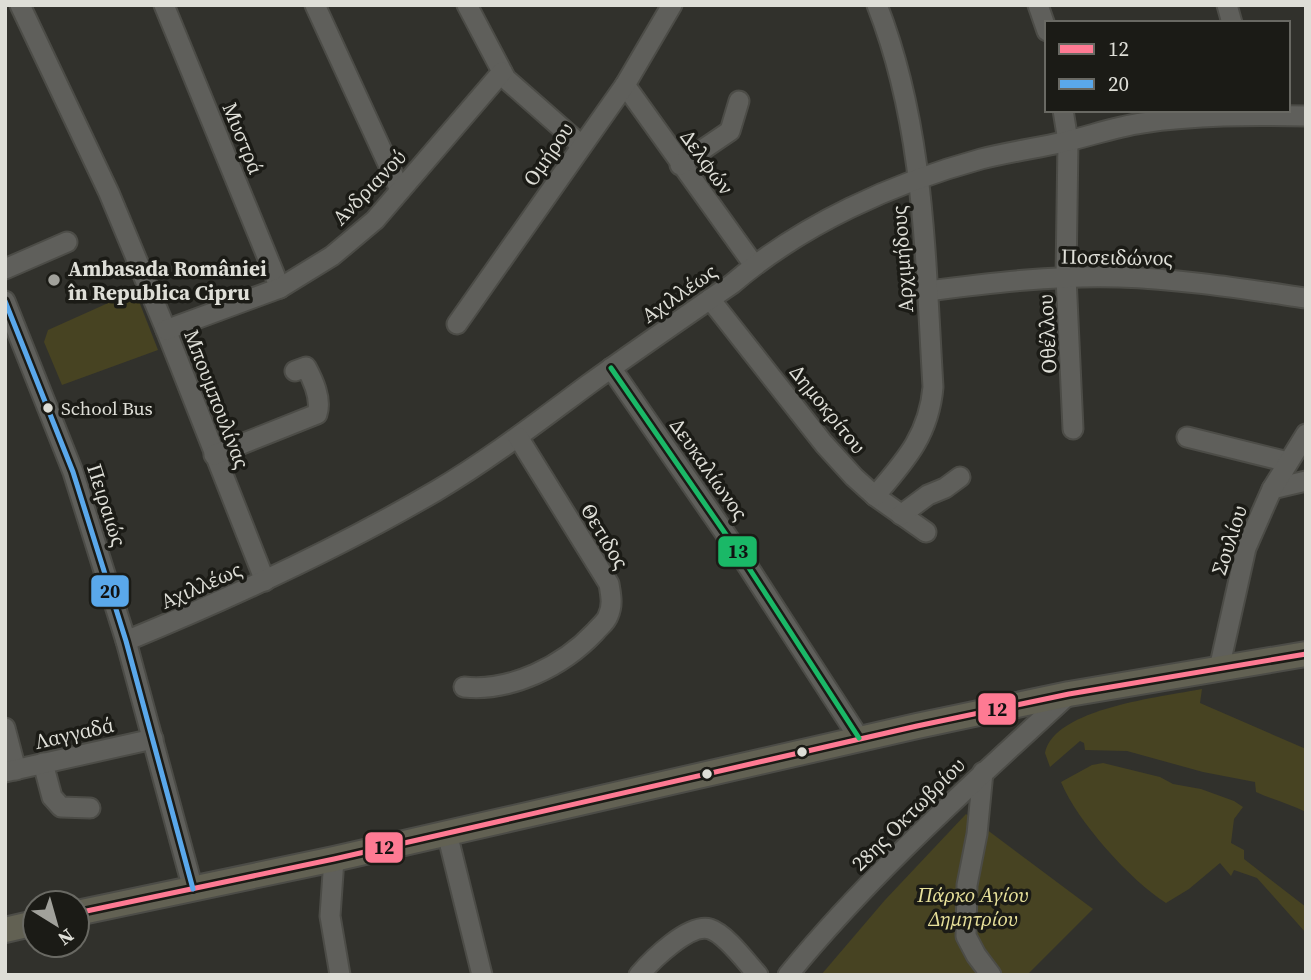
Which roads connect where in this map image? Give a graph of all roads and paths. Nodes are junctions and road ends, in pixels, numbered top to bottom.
1 (20, 5) edge
2 (164, 5) edge
3 (315, 5) edge
4 (467, 5) edge
5 (877, 5) edge
6 (1038, 5) edge
7 (670, 6) edge
8 (1045, 25) edge
9 (502, 72) junction
10 (625, 85) junction
11 (739, 102) dead end
12 (1063, 112) edge
13 (1254, 113) edge
14 (1306, 116) edge
15 (1068, 141) junction
16 (581, 145) junction
17 (680, 165) junction
18 (919, 178) junction
19 (400, 190) junction
20 (67, 242) dead end
21 (754, 265) junction
22 (5, 269) edge
23 (1066, 277) junction
24 (280, 288) junction
25 (927, 291) junction
26 (1306, 298) edge
27 (710, 299) junction
28 (5, 301) edge
29 (457, 324) dead end
30 (11, 330) edge
31 (166, 330) junction
32 (611, 368) junction
33 (295, 371) dead end
34 (1073, 429) dead end
35 (1306, 435) edge
36 (1187, 437) dead end
37 (518, 438) junction
38 (214, 455) junction
39 (1288, 462) junction
40 (960, 477) dead end
41 (1306, 481) edge
42 (1272, 489) junction
43 (875, 496) junction
44 (901, 515) junction
45 (926, 532) dead end
46 (265, 581) junction
47 (126, 641) junction
48 (1306, 654) edge
49 (1223, 668) junction
50 (464, 687) dead end
51 (1069, 694) junction
52 (5, 727) edge
53 (859, 738) junction
54 (153, 739) junction
55 (43, 763) junction
56 (10, 771) edge
57 (983, 772) junction
58 (90, 808) dead end
59 (447, 832) junction
60 (334, 859) junction
61 (194, 889) junction
62 (91, 911) edge
63 (340, 975) edge
64 (482, 975) edge
65 (639, 975) edge
66 (758, 975) edge
67 (788, 975) edge
68 (990, 975) edge

1 - 31 street, Μπουμπουλίνας
2 - 24 street, Μυστρά
3 - 19 street
4 - 9 street
5 - 18 street, Αρχιμήδους
6 - 8 street
7 - 10 street, Ομήρου
9 - 16 street
9 - 19 street, Ανδριανού
10 - 16 street, Ομήρου
10 - 17 street, Δελφών
11 - 17 street
12 - 15 street, Οθέλλου
13 - 14 street, Αχιλλέως
13 - 15 street, Αχιλλέως
15 - 18 street, Αχιλλέως
15 - 23 street, Οθέλλου
16 - 29 street, Ομήρου
17 - 21 street, Δελφών
18 - 21 street, Αχιλλέως
18 - 25 street, Αρχιμήδους
19 - 24 street, Ανδριανού
20 - 22 street
21 - 27 street, Αχιλλέως
23 - 25 street, Ποσειδώνος
23 - 26 street, Ποσειδώνος
23 - 34 street, Οθέλλου
24 - 31 street, Ανδριανού
25 - 43 street, Αρχιμήδους
27 - 32 street, Αχιλλέως
27 - 43 street, Δημοκρίτου
28 - 30 street, Πειραιώς
30 - 47 street, Πειραιώς
31 - 38 street, Μπουμπουλίνας
32 - 37 street, Αχιλλέως
32 - 53 street, Δευκαλίωνος
33 - 38 street
35 - 39 street, Σουλίου
36 - 39 street
37 - 46 street, Αχιλλέως
37 - 50 street, Θετιδος
38 - 46 street, Μπουμπουλίνας
39 - 42 street, Σουλίου
40 - 44 street
41 - 42 street
42 - 49 street, Σουλίου
43 - 44 street, Δημοκρίτου
44 - 45 street, Δημοκρίτου
46 - 47 street, Αχιλλέως
47 - 54 street, Πειραιώς
48 - 49 main road
49 - 51 main road
51 - 53 main road
51 - 57 street, 28ης Οκτωβρίου
52 - 56 street
53 - 59 main road
54 - 55 street, Λαγγαδά
54 - 61 street, Πειραιώς
55 - 56 street, Λαγγαδά
55 - 58 street
57 - 67 street, 28ης Οκτωβρίου
57 - 68 street
59 - 60 main road
59 - 64 street
60 - 61 main road
60 - 63 street
61 - 62 main road
65 - 66 street

